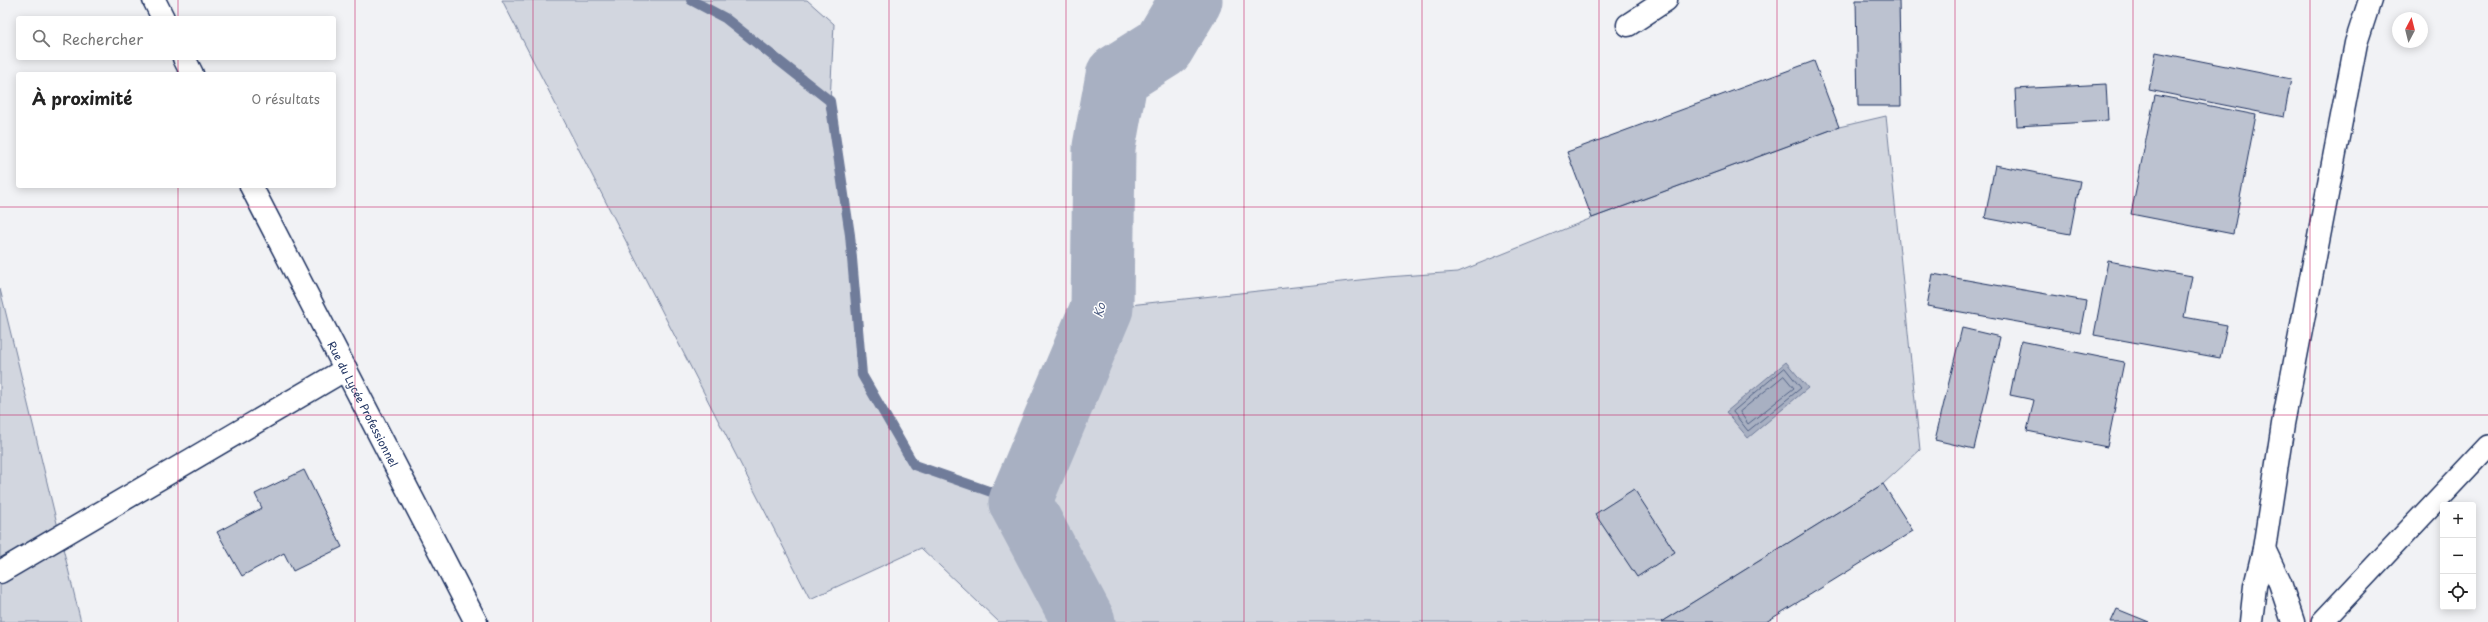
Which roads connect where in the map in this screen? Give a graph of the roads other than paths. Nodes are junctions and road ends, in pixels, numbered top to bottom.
1 (154, 0) edge
2 (1666, 0) edge
3 (2370, 0) edge
4 (162, 16) edge
5 (1628, 25) dead end
6 (185, 60) edge
7 (191, 72) edge
8 (252, 188) edge
9 (346, 369) junction
10 (2488, 446) edge
11 (2264, 549) junction
12 (0, 572) edge
13 (476, 622) edge
14 (2251, 622) edge
15 (2293, 622) edge
16 (2322, 622) edge

1 - 4 street
2 - 5 street
3 - 11 street
6 - 7 street
8 - 9 street, Rue du Lycée Professionnel
9 - 12 street
9 - 13 street, Rue du Lycée Professionnel
10 - 16 lane
11 - 14 street
11 - 15 street

